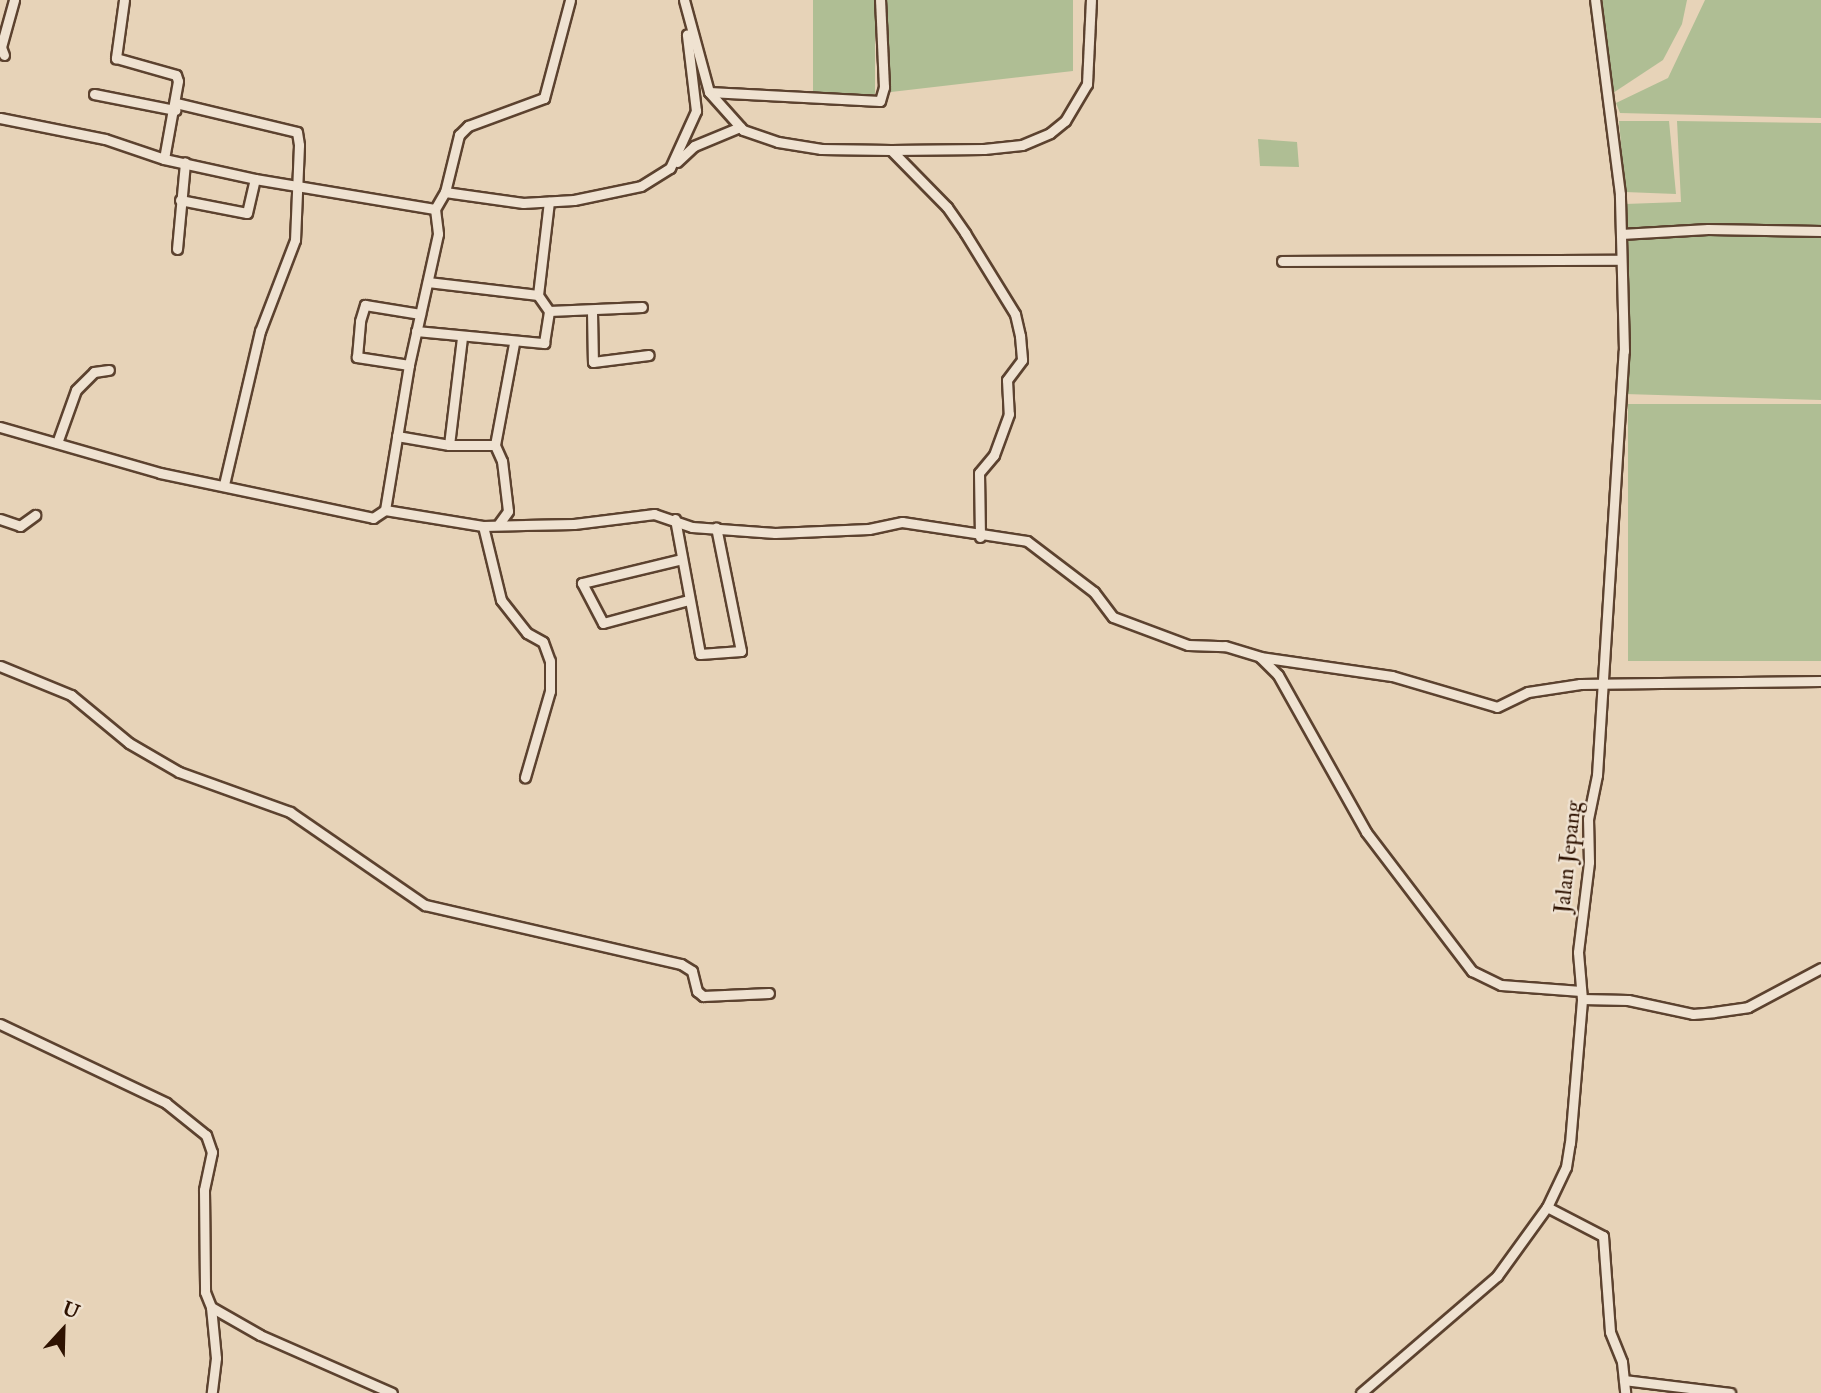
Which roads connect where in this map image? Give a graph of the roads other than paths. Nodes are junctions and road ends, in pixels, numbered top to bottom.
1 (14, 0) edge
2 (124, 0) edge
3 (570, 0) edge
4 (684, 0) edge
5 (880, 0) edge
6 (1091, 0) edge
7 (1595, 0) edge
8 (687, 23) junction
9 (4, 55) dead end
10 (709, 92) junction
11 (94, 94) dead end
12 (176, 107) junction
13 (0, 118) edge
14 (740, 127) junction
15 (891, 150) junction
16 (164, 159) junction
17 (185, 162) junction
18 (670, 168) junction
19 (255, 179) junction
20 (295, 183) junction
21 (445, 192) junction
22 (180, 200) junction
23 (549, 202) junction
24 (435, 209) junction
25 (1821, 232) edge
26 (1621, 234) junction
27 (177, 249) dead end
28 (1620, 260) junction
29 (1282, 261) dead end
30 (428, 282) junction
31 (538, 295) junction
32 (642, 307) dead end
33 (549, 311) junction
34 (592, 313) junction
35 (420, 314) junction
36 (416, 331) junction
37 (462, 337) junction
38 (514, 343) junction
39 (649, 355) dead end
40 (409, 365) junction
41 (109, 370) dead end
42 (0, 427) edge
43 (397, 436) junction
44 (57, 443) junction
45 (495, 444) junction
46 (449, 445) junction
47 (224, 485) junction
48 (385, 510) junction
49 (35, 514) dead end
50 (0, 519) edge
51 (675, 519) junction
52 (498, 525) junction
53 (483, 526) junction
54 (716, 527) junction
55 (981, 537) junction
56 (682, 559) junction
57 (689, 600) junction
58 (1260, 657) junction
59 (0, 666) edge
60 (1821, 681) edge
61 (1599, 685) junction
62 (525, 776) dead end
63 (1821, 968) edge
64 (769, 993) dead end
65 (1582, 995) junction
66 (0, 1024) edge
67 (1547, 1207) junction
68 (211, 1307) junction
69 (1624, 1380) junction
70 (212, 1393) edge
71 (392, 1393) edge
72 (1361, 1393) edge
73 (1625, 1393) edge
74 (1730, 1393) edge

1 - 9 street
2 - 12 street
3 - 21 street
4 - 8 street
5 - 10 street
6 - 15 street
7 - 26 street, Jalan Jepang
8 - 10 street
8 - 18 street
10 - 14 street
11 - 12 street
12 - 16 street
12 - 20 street
13 - 16 street
14 - 15 street
14 - 18 street
15 - 55 street
16 - 17 street
17 - 19 street
17 - 22 street
18 - 23 street
19 - 20 street
19 - 22 street
20 - 24 street
20 - 47 street
21 - 23 street
21 - 24 street
22 - 27 street
23 - 31 street
24 - 30 street
25 - 26 street
26 - 28 street, Jalan Jepang
28 - 29 street
28 - 61 street, Jalan Jepang
30 - 31 street
30 - 35 street
31 - 33 street
32 - 34 street
33 - 34 street
33 - 38 street
34 - 39 street
35 - 36 street
35 - 40 street
36 - 37 street
36 - 40 street
37 - 38 street
37 - 46 street
38 - 45 street
40 - 43 street
41 - 44 street
42 - 44 street
43 - 46 street
43 - 48 street
44 - 47 street
45 - 46 street
45 - 52 street
47 - 48 street
48 - 53 street
49 - 50 street
51 - 52 street
51 - 54 street
51 - 56 street
52 - 53 street
53 - 62 street
54 - 55 street
54 - 57 street
55 - 58 street
56 - 57 street
56 - 57 street
58 - 61 street
58 - 65 street
59 - 64 street
60 - 61 street
61 - 65 street, Jalan Jepang
63 - 65 street
65 - 67 street, Jalan Jepang
66 - 68 street
67 - 69 street
67 - 72 street, Jalan Jepang
68 - 70 street
68 - 71 street
69 - 73 street
69 - 74 street

